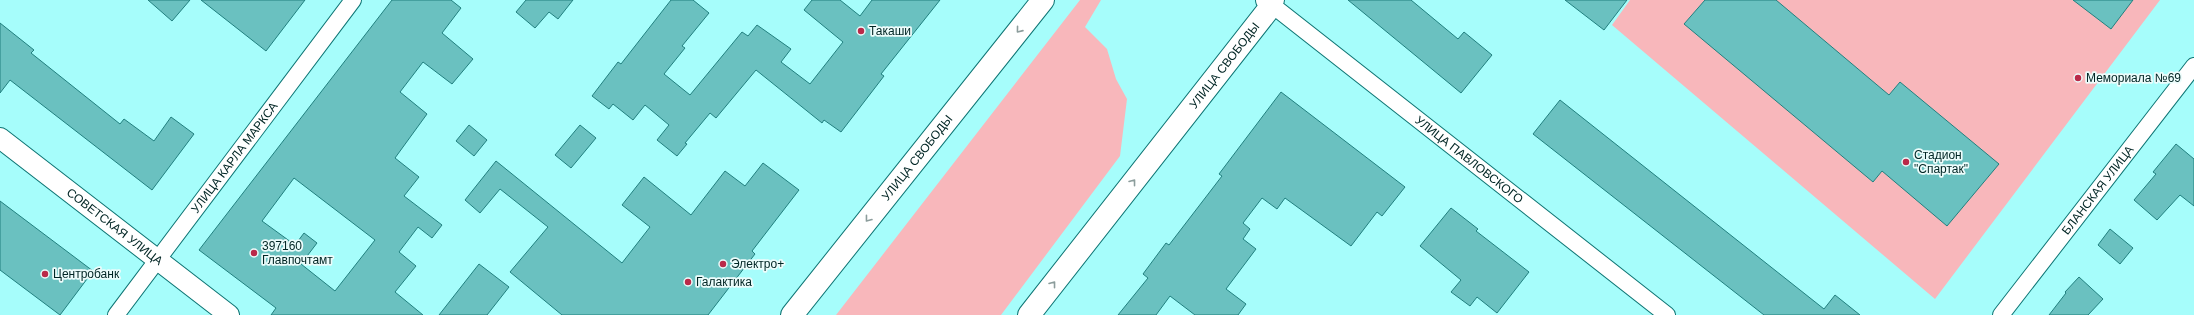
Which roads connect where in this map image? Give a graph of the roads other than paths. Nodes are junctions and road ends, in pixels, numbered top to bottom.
1 (353, 0) edge
2 (1043, 0) edge
3 (1272, 2) edge
4 (2194, 66) edge
5 (0, 138) edge
6 (158, 260) junction
7 (116, 315) edge
8 (229, 315) edge
9 (792, 315) edge
10 (1029, 315) edge
11 (1667, 315) edge
12 (2001, 315) edge

1 - 6 street, УЛИЦА КАРЛА МАРКСА
2 -> 9 main road, УЛИЦА СВОБОДЫ
10 -> 3 main road, УЛИЦА СВОБОДЫ
3 - 11 street, УЛИЦА ПАВЛОВСКОГО
4 - 12 street, БЛАНСКАЯ УЛИЦА
5 - 6 street, СОВЕТСКАЯ УЛИЦА
6 - 7 street, УЛИЦА КАРЛА МАРКСА
6 - 8 street, СОВЕТСКАЯ УЛИЦА

